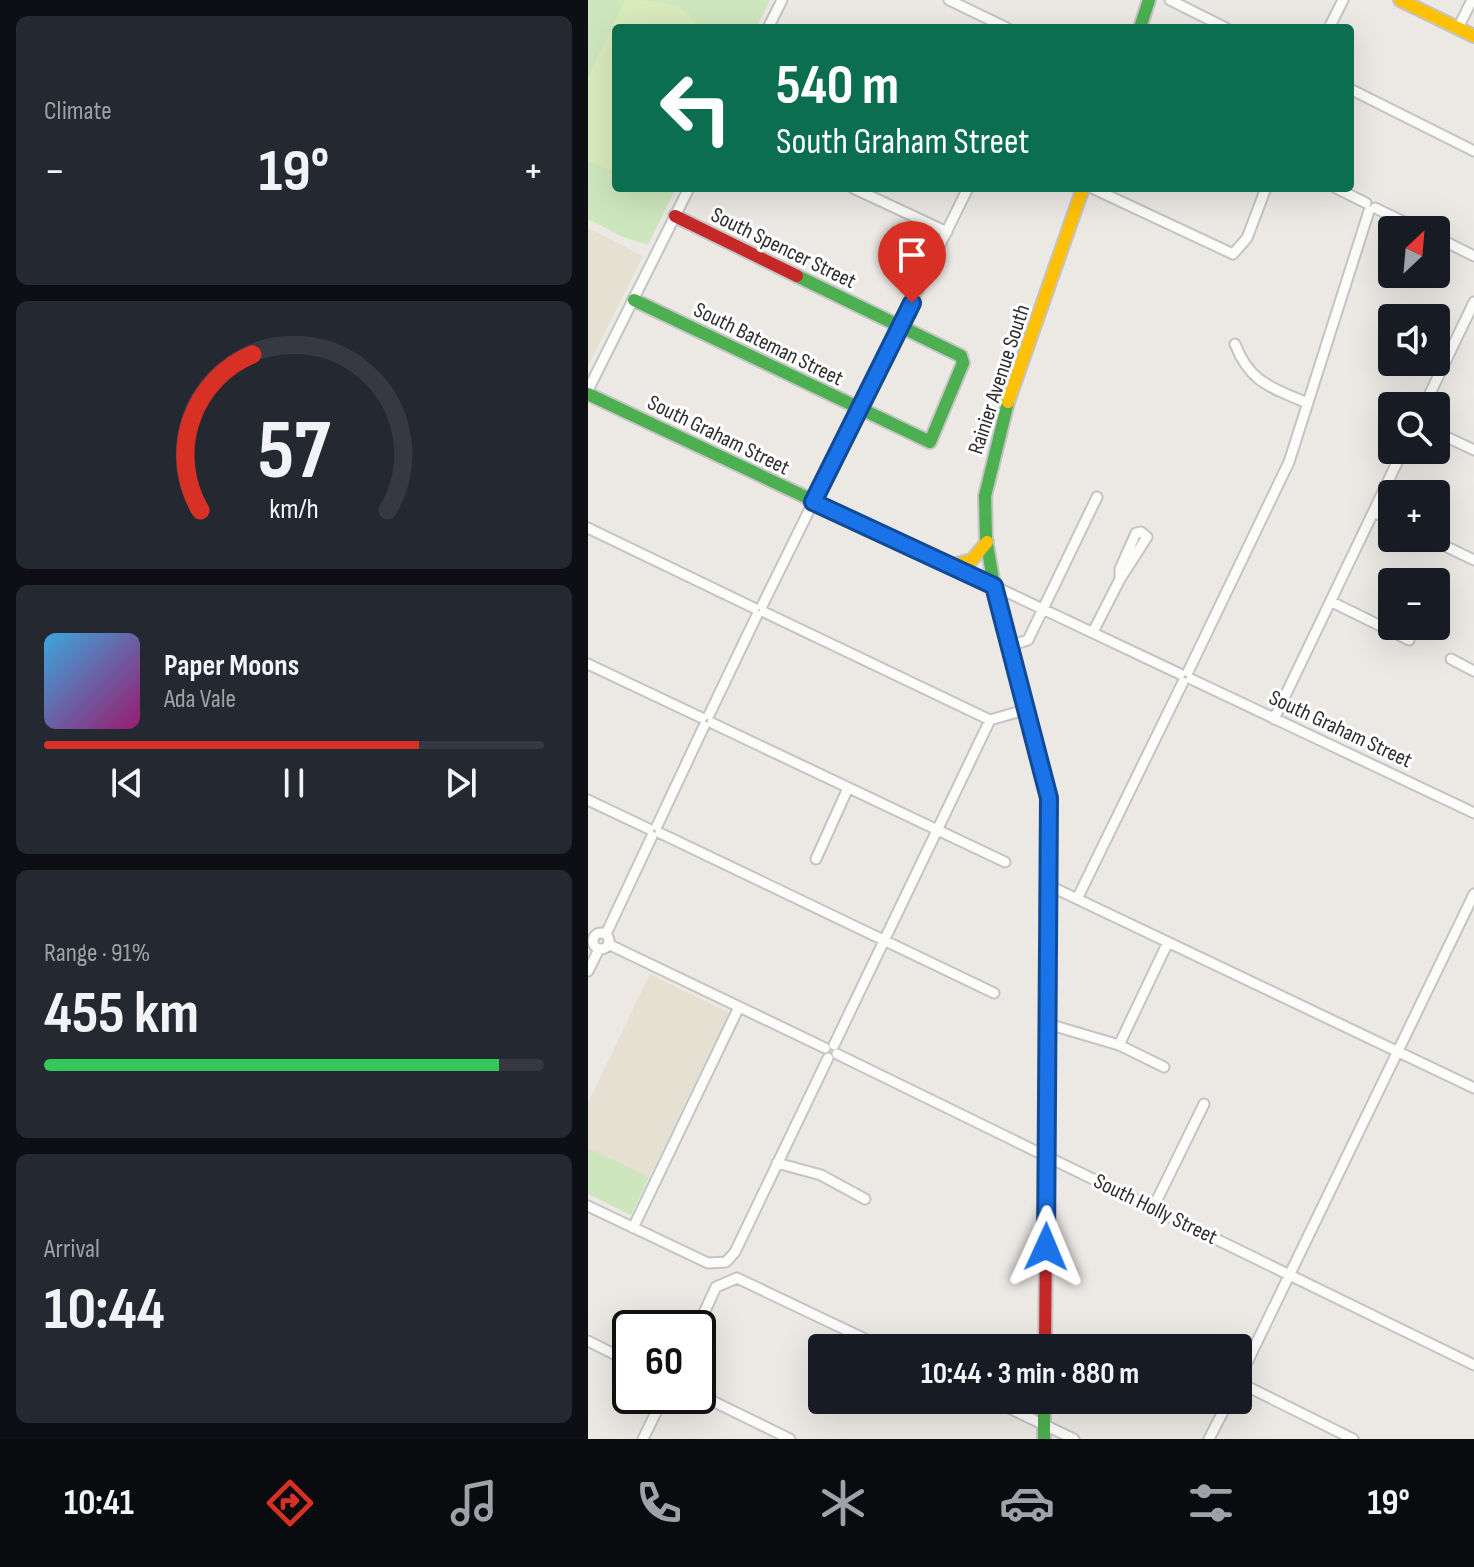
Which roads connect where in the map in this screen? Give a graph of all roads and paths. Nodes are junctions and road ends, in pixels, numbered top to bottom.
1 (782, 0) edge
2 (949, 0) edge
3 (1149, 0) edge
4 (1170, 0) edge
5 (1343, 0) edge
6 (1400, 0) edge
7 (1472, 0) edge
8 (770, 24) edge
9 (999, 24) edge
10 (1141, 24) edge
11 (1218, 24) edge
12 (1331, 24) edge
13 (1458, 28) junction
14 (1474, 36) edge
15 (1354, 91) edge
16 (1474, 151) edge
17 (687, 192) edge
18 (862, 192) edge
19 (966, 192) edge
20 (1082, 192) edge
21 (1100, 192) edge
22 (1264, 192) edge
23 (1343, 192) edge
24 (1370, 207) junction
25 (675, 216) junction
26 (1390, 216) edge
27 (947, 232) junction
28 (1450, 244) edge
29 (1474, 256) edge
30 (634, 300) junction
31 (1474, 302) edge
32 (900, 326) junction
33 (1235, 344) dead end
34 (588, 392) edge
35 (1431, 392) edge
36 (1307, 403) junction
37 (860, 409) junction
38 (1450, 439) edge
39 (930, 442) joint
40 (1474, 450) edge
41 (1396, 464) edge
42 (1097, 497) dead end
43 (813, 502) junction
44 (1374, 512) junction
45 (1378, 514) edge
46 (588, 528) edge
47 (987, 542) junction
48 (1450, 549) edge
49 (1474, 560) edge
50 (949, 566) junction
51 (1120, 579) junction
52 (994, 586) junction
53 (1332, 602) junction
54 (1043, 609) junction
55 (759, 610) junction
56 (1378, 625) edge
57 (1093, 632) junction
58 (1009, 646) junction
59 (1451, 659) dead end
60 (588, 664) edge
61 (1474, 671) edge
62 (1185, 677) junction
63 (1028, 709) junction
64 (1274, 719) junction
65 (990, 720) junction
66 (707, 721) junction
67 (848, 788) junction
68 (588, 800) edge
69 (1474, 813) edge
70 (655, 831) junction
71 (938, 831) junction
72 (816, 859) dead end
73 (1005, 862) dead end
74 (1050, 886) junction
75 (1474, 894) edge
76 (1077, 899) junction
77 (591, 936) edge
78 (885, 941) junction
79 (604, 942) junction
80 (1168, 942) junction
81 (588, 971) edge
82 (994, 993) dead end
83 (739, 1007) junction
84 (1048, 1024) junction
85 (1119, 1045) junction
86 (831, 1051) junction
87 (1398, 1052) junction
88 (1164, 1067) dead end
89 (1474, 1088) edge
90 (1204, 1104) dead end
91 (1047, 1156) junction
92 (777, 1163) junction
93 (865, 1199) dead end
94 (588, 1206) edge
95 (1154, 1206) junction
96 (633, 1228) junction
97 (1289, 1272) junction
98 (705, 1310) edge
99 (855, 1334) edge
100 (1045, 1334) edge
101 (588, 1341) edge
102 (1252, 1352) edge
103 (612, 1353) edge
104 (1474, 1365) edge
105 (1252, 1389) edge
106 (716, 1403) edge
107 (655, 1414) edge
108 (1021, 1414) edge
109 (1044, 1414) edge
110 (1222, 1414) edge
111 (1044, 1425) junction
112 (643, 1439) edge
113 (790, 1439) edge
114 (1044, 1439) edge
115 (1074, 1439) edge
116 (1209, 1439) edge
117 (1353, 1439) edge

1 - 8 street
2 - 9 street
3 - 10 street
4 - 11 street
5 - 12 street
6 - 13 street
7 - 13 street
13 - 14 street
15 - 16 street
17 - 25 street
18 - 27 street
19 - 27 street
20 - 47 street, Rainier Avenue South
21 - 22 street
23 - 24 street
24 - 26 street
24 - 36 street
25 - 30 street
25 - 32 street, South Spencer Street
27 - 32 street
28 - 29 street
30 - 34 street
30 - 37 street, South Bateman Street
31 - 35 street
32 - 37 street
32 - 39 street, South Spencer Street
33 - 36 street
34 - 43 street, South Graham Street
36 - 62 street
37 - 39 street, South Bateman Street
37 - 43 street
38 - 40 street
41 - 44 street
42 - 54 street
43 - 50 street, South Graham Street
43 - 55 street
44 - 45 street
44 - 53 street
46 - 55 street
47 - 50 street
47 - 52 street, Rainier Avenue South
48 - 49 street
50 - 52 street, South Graham Street
51 - 51 street
51 - 57 street
52 - 54 street, South Graham Street
52 - 58 street, Rainier Avenue South
53 - 56 street
53 - 64 street
54 - 57 street, South Graham Street
54 - 58 street
55 - 65 street
55 - 66 street
57 - 62 street, South Graham Street
58 - 63 street, Rainier Avenue South
59 - 61 street
60 - 66 street
62 - 64 street, South Graham Street
62 - 76 street
63 - 65 street
63 - 74 street, Rainier Avenue South
64 - 69 street, South Graham Street
65 - 71 street
66 - 67 street
66 - 70 street
67 - 71 street
67 - 72 street
68 - 70 street
70 - 78 street
70 - 79 street
71 - 73 street
71 - 78 street
74 - 76 street
74 - 84 street, Rainier Avenue South
75 - 87 street
76 - 80 street
77 - 79 street
78 - 82 street
78 - 86 street
79 - 81 street
79 - 83 street, South Holly Street
80 - 85 street
80 - 87 street
83 - 86 street, South Holly Street
83 - 96 street
84 - 85 street
84 - 91 street, Rainier Avenue South
85 - 88 street
86 - 91 street, South Holly Street
86 - 92 street
87 - 89 street
87 - 97 street
90 - 95 street
91 - 95 street, South Holly Street
91 - 100 street, Rainier Avenue South
92 - 93 street
92 - 96 street
94 - 96 street
95 - 97 street, South Holly Street
97 - 102 street
97 - 104 street, South Holly Street
98 - 99 street
101 - 103 street
105 - 117 street
106 - 113 street
107 - 112 street
108 - 111 street
109 - 111 street
110 - 116 street
111 - 114 street
111 - 115 street

